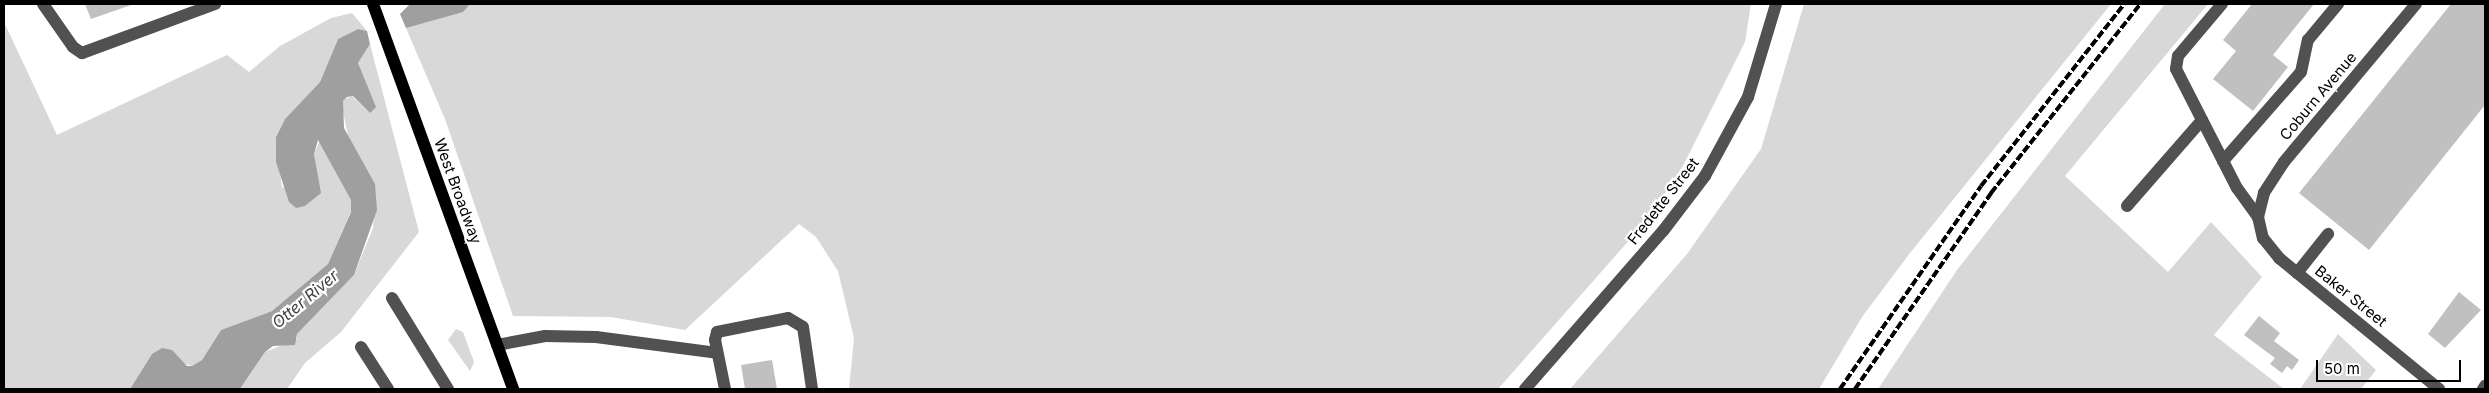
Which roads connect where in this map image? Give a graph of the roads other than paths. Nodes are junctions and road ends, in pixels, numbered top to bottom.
1 (43, 4) edge
2 (215, 4) edge
3 (373, 4) edge
4 (1776, 4) edge
5 (2222, 4) edge
6 (2338, 4) edge
7 (2416, 4) edge
8 (2202, 120) junction
9 (2223, 162) junction
10 (2127, 206) dead end
11 (2258, 218) junction
12 (2328, 234) dead end
13 (2297, 273) junction
14 (392, 298) dead end
15 (496, 345) junction
16 (361, 347) dead end
17 (717, 353) junction
18 (2485, 386) edge
19 (388, 389) edge
20 (448, 389) edge
21 (513, 389) edge
22 (725, 389) edge
23 (812, 389) edge
24 (1525, 389) edge
25 (2438, 389) edge
26 (2483, 389) edge

1 - 2 street
3 - 15 main road, West Broadway
4 - 24 street, Fredette Street
5 - 8 street, Baker Street
6 - 9 street
7 - 11 street, Coburn Avenue
8 - 9 street, Baker Street
8 - 10 street
9 - 11 street, Baker Street
11 - 13 street, Baker Street
12 - 13 street
13 - 25 street, Baker Street
14 - 20 street
15 - 17 street
15 - 21 main road, West Broadway
16 - 19 street
17 - 22 street
17 - 23 street
18 - 26 street

